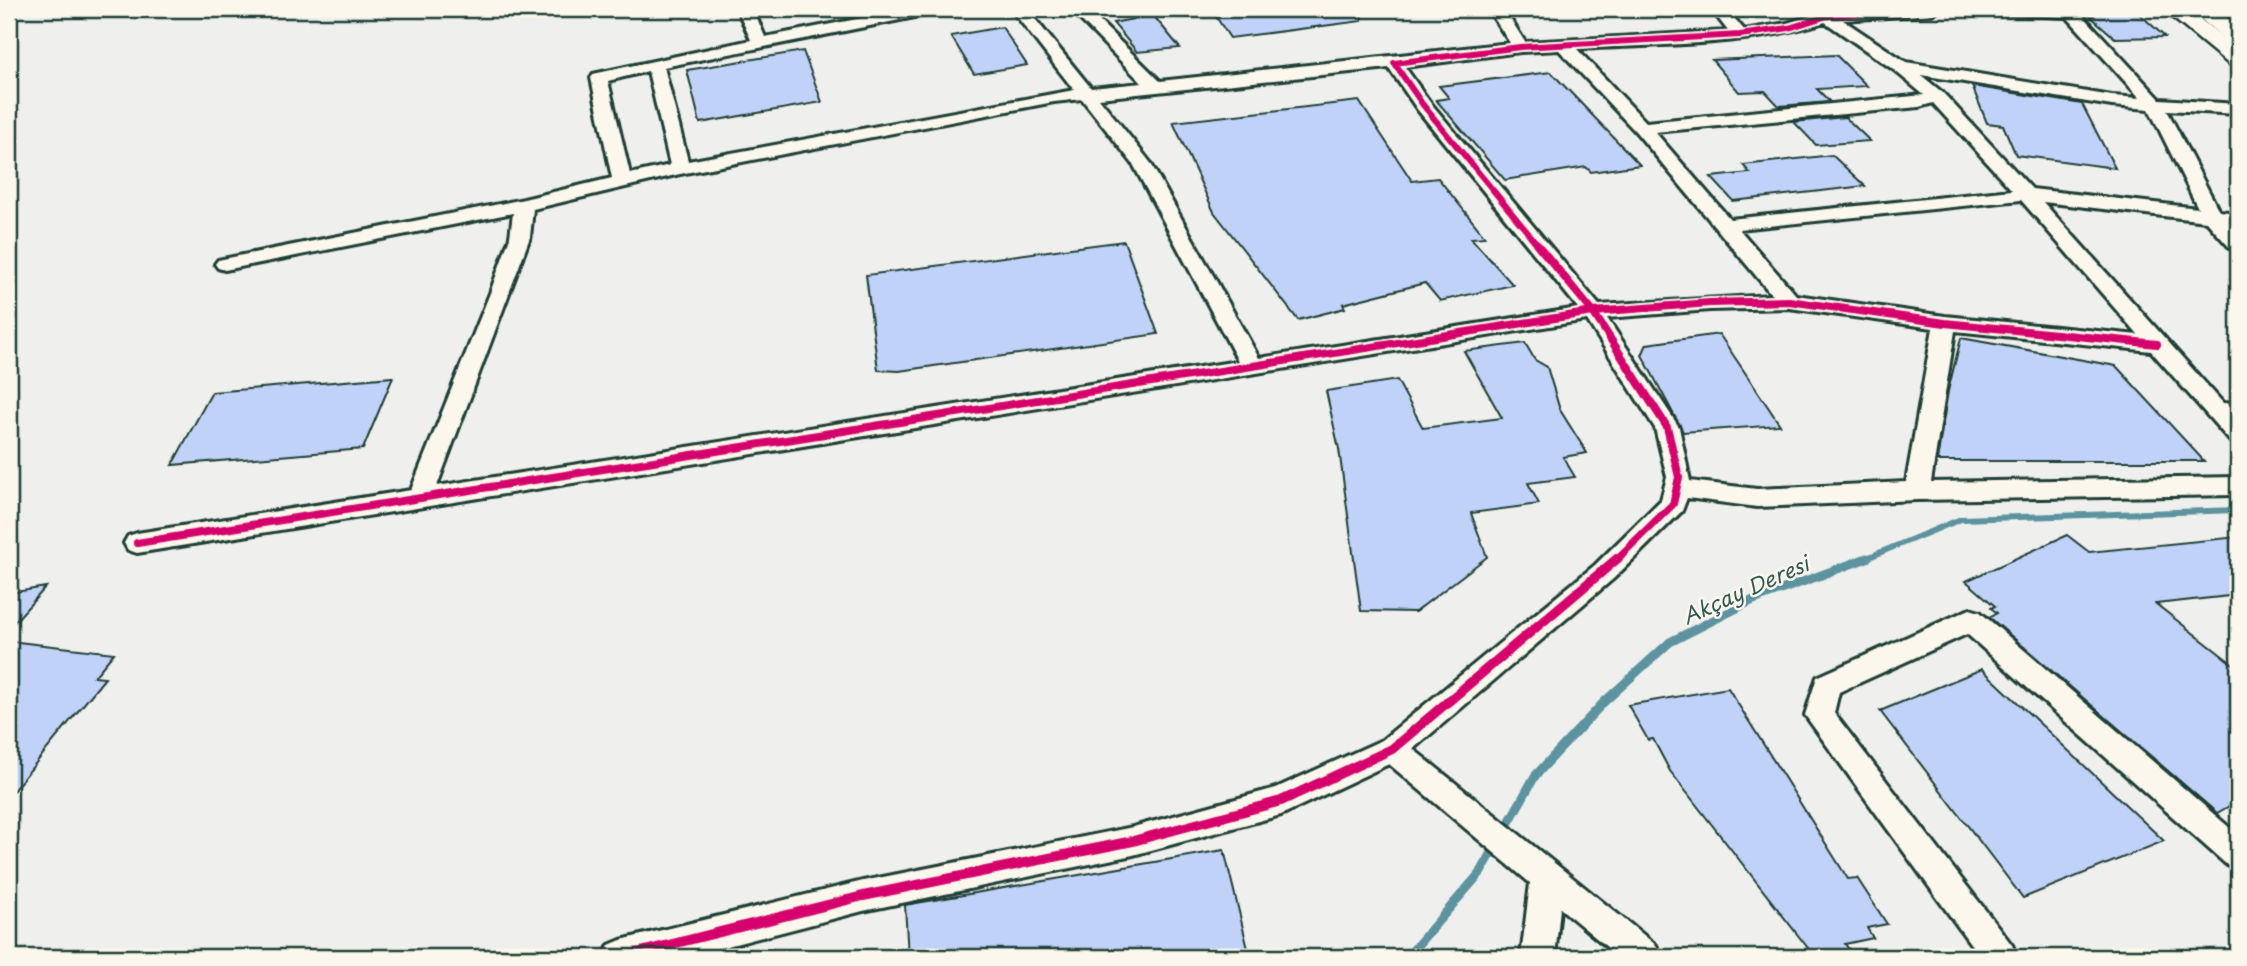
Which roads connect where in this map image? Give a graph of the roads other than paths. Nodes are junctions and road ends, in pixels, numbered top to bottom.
1 (745, 9) edge
2 (930, 9) edge
3 (1019, 9) edge
4 (1078, 9) edge
5 (1496, 9) edge
6 (1718, 9) edge
7 (1932, 9) edge
8 (2001, 9) edge
9 (2173, 9) edge
10 (2201, 9) edge
11 (2231, 9) edge
12 (2070, 10) edge
13 (1821, 13) edge
14 (2238, 15) edge
15 (1740, 36) junction
16 (2238, 38) edge
17 (760, 43) junction
18 (1564, 45) junction
19 (1520, 47) junction
20 (2238, 60) edge
21 (1394, 63) junction
22 (655, 64) junction
23 (1900, 66) junction
24 (1156, 87) junction
25 (1088, 94) junction
26 (1937, 97) junction
27 (2155, 104) junction
28 (2238, 109) edge
29 (1642, 128) junction
30 (680, 168) junction
31 (622, 181) junction
32 (2026, 194) junction
33 (524, 205) junction
34 (2212, 216) junction
35 (2238, 219) edge
36 (1724, 225) junction
37 (2238, 245) edge
38 (225, 264) dead end
39 (1789, 302) junction
40 (1593, 312) junction
41 (1945, 323) junction
42 (2157, 344) junction
43 (1252, 366) junction
44 (2227, 411) edge
45 (2238, 435) edge
46 (2238, 486) edge
47 (1676, 488) junction
48 (1917, 491) junction
49 (419, 498) junction
50 (137, 543) dead end
51 (1392, 750) junction
52 (2238, 855) edge
53 (1547, 878) junction
54 (621, 957) edge
55 (1538, 957) edge
56 (1644, 957) edge
57 (2000, 957) edge

1 - 17 street
2 - 17 street
3 - 25 street
4 - 24 street
5 - 19 street
6 - 15 street
7 - 13 street
8 - 12 street
9 - 20 main road
10 - 16 main road
11 - 14 main road
12 - 27 street
13 - 15 street
13 - 23 street
15 - 18 street
17 - 22 street
18 - 19 street
18 - 29 street
19 - 21 street
21 - 24 street
21 - 40 street
22 - 30 street
22 - 31 street
23 - 26 street
23 - 27 street
24 - 25 street
25 - 30 street
25 - 43 street
26 - 29 street
26 - 32 street
27 - 28 street
27 - 34 street
29 - 36 street
30 - 31 street
31 - 33 street
32 - 34 street
32 - 36 street
32 - 42 street
33 - 38 street
33 - 49 street
34 - 35 street
34 - 37 street
36 - 39 street
39 - 40 street
39 - 41 street
40 - 43 street
40 - 47 street
41 - 42 street
41 - 48 street
42 - 44 street
43 - 49 street
44 - 45 street
46 - 48 street
47 - 48 street
47 - 51 street
49 - 50 street
51 - 53 street
51 - 54 street
52 - 57 street
53 - 55 street
53 - 56 street

